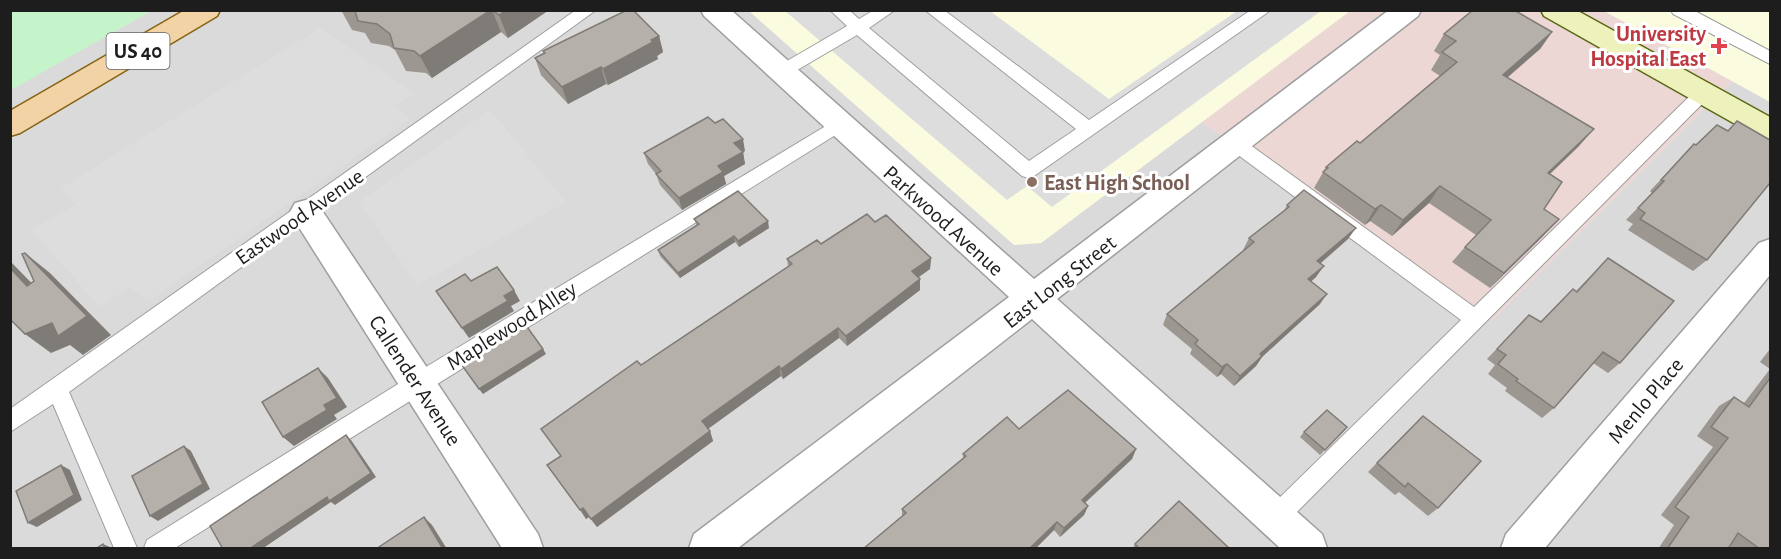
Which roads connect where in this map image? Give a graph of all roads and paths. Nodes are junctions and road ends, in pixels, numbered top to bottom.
1 (207, 10) edge
2 (588, 10) edge
3 (714, 10) edge
4 (838, 10) edge
5 (887, 10) edge
6 (933, 10) edge
7 (1263, 10) edge
8 (1408, 10) edge
9 (1554, 10) edge
10 (1679, 10) edge
11 (858, 27) junction
12 (1770, 58) edge
13 (781, 72) junction
14 (1702, 93) junction
15 (839, 124) junction
16 (10, 125) edge
17 (1088, 129) junction
18 (1770, 130) edge
19 (1236, 144) junction
20 (306, 212) junction
21 (1770, 252) edge
22 (1033, 301) junction
23 (1475, 319) junction
24 (417, 383) junction
25 (57, 389) junction
26 (10, 422) edge
27 (1286, 537) edge
28 (125, 549) edge
29 (155, 549) edge
30 (524, 549) edge
31 (708, 549) edge
32 (1520, 549) edge

1 - 16 main road, US 40
2 - 20 lane, Eastwood Avenue
3 - 13 street, Parkwood Avenue
4 - 11 lane
5 - 11 lane
6 - 17 lane
7 - 17 lane
8 - 19 street, East Long Street
9 - 14 main road
10 - 12 lane
11 - 13 lane
11 - 17 lane
13 - 15 street, Parkwood Avenue
14 - 18 main road
14 - 23 lane
15 - 22 street, Parkwood Avenue
15 - 24 lane, Maplewood Alley
19 - 22 street, East Long Street
19 - 23 lane
20 - 24 street, Callender Avenue
20 - 25 lane, Eastwood Avenue
21 - 32 street, Menlo Place
22 - 27 street, Parkwood Avenue
22 - 31 street, East Long Street
23 - 27 lane
24 - 29 lane, Maplewood Alley
24 - 30 street, Callender Avenue
25 - 26 lane, Eastwood Avenue
25 - 28 lane

